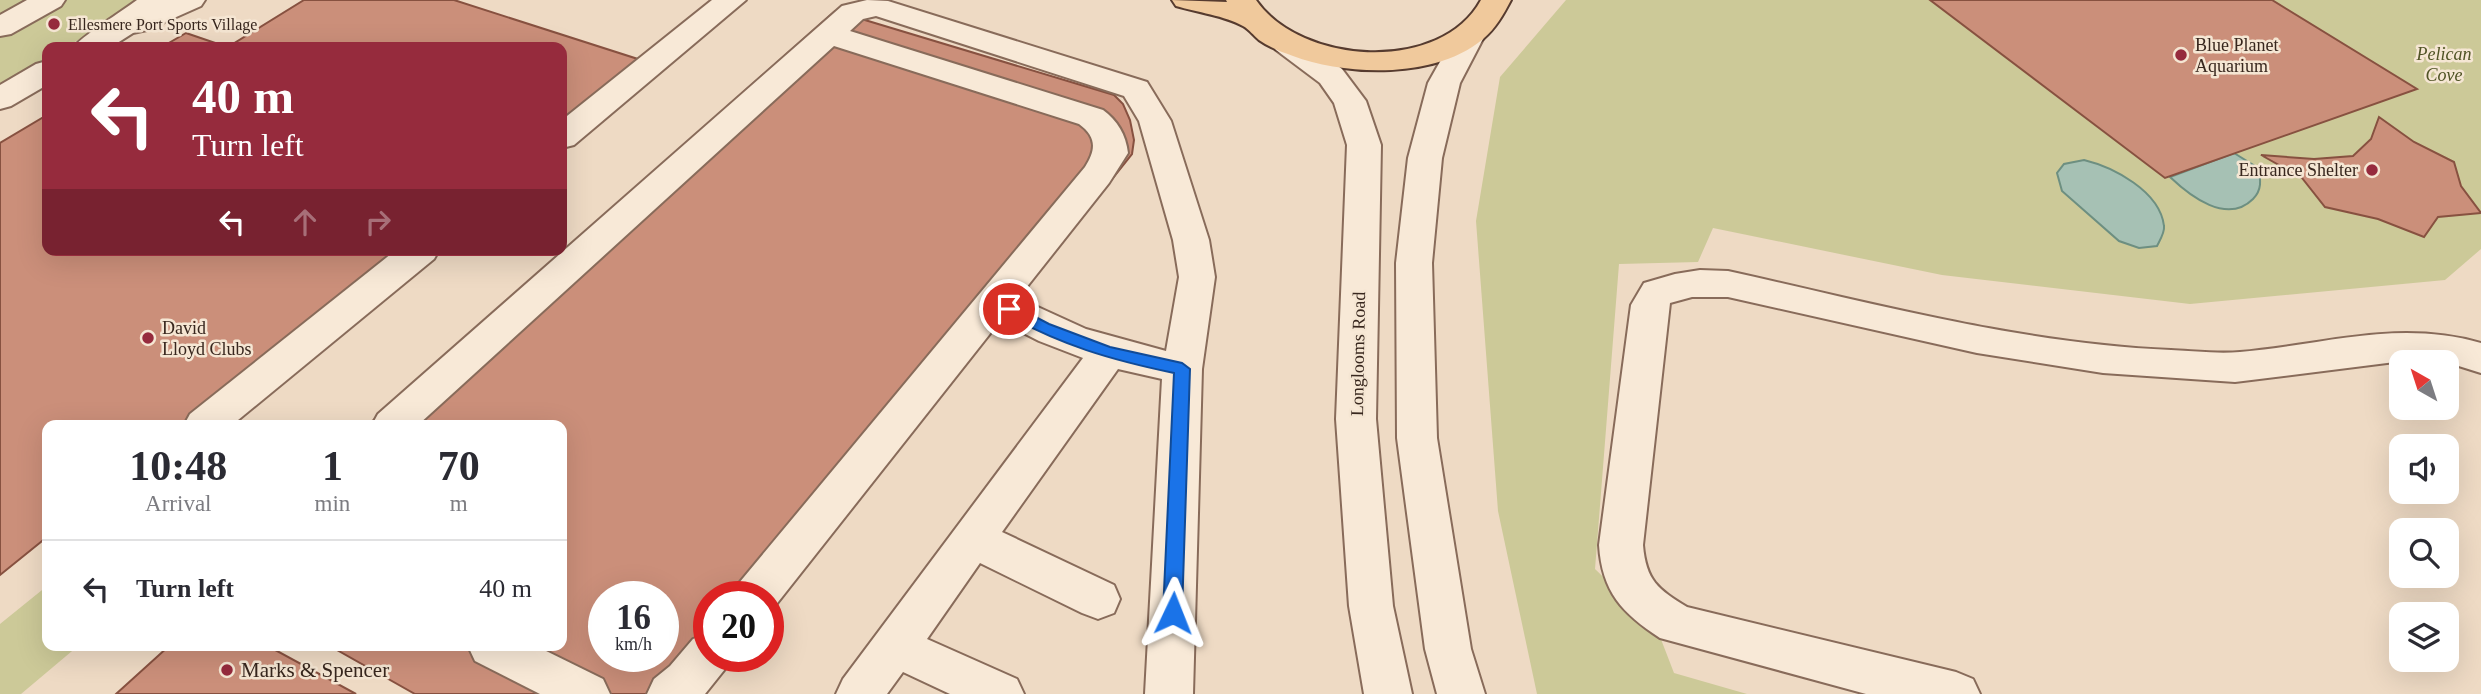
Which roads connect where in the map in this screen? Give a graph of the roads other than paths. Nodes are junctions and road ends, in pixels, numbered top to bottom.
1 (50, 0) edge
2 (156, 0) edge
3 (190, 0) edge
4 (731, 0) edge
5 (1187, 0) edge
6 (1496, 1) edge
7 (1247, 10) edge
8 (0, 27) edge
9 (828, 34) junction
10 (1470, 35) junction
11 (102, 40) edge
12 (1287, 43) junction
13 (42, 74) edge
14 (0, 99) edge
15 (567, 133) edge
16 (414, 256) edge
17 (1009, 309) dead end
18 (1108, 353) junction
19 (2481, 358) edge
20 (1182, 369) junction
21 (210, 420) edge
22 (398, 420) edge
23 (971, 538) junction
24 (768, 581) edge
25 (1098, 598) dead end
26 (894, 646) junction
27 (501, 651) edge
28 (694, 672) edge
29 (586, 694) edge
30 (671, 694) edge
31 (860, 694) edge
32 (1000, 694) edge
33 (1169, 694) edge
34 (1388, 694) edge
35 (1461, 694) edge
36 (1956, 694) edge

1 - 8 street
2 - 11 street
3 - 11 street
4 - 15 street
5 - 7 main road
6 - 10 main road
7 - 12 main road
9 - 20 street
9 - 22 street
9 - 24 street
10 - 12 main road
10 - 35 street
12 - 34 street, Longlooms Road
13 - 14 street
16 - 21 street
17 - 18 street
18 - 20 street
18 - 23 street
19 - 36 street
20 - 33 street
23 - 25 street
23 - 26 street
26 - 31 street
26 - 32 street
27 - 29 street
28 - 30 street

